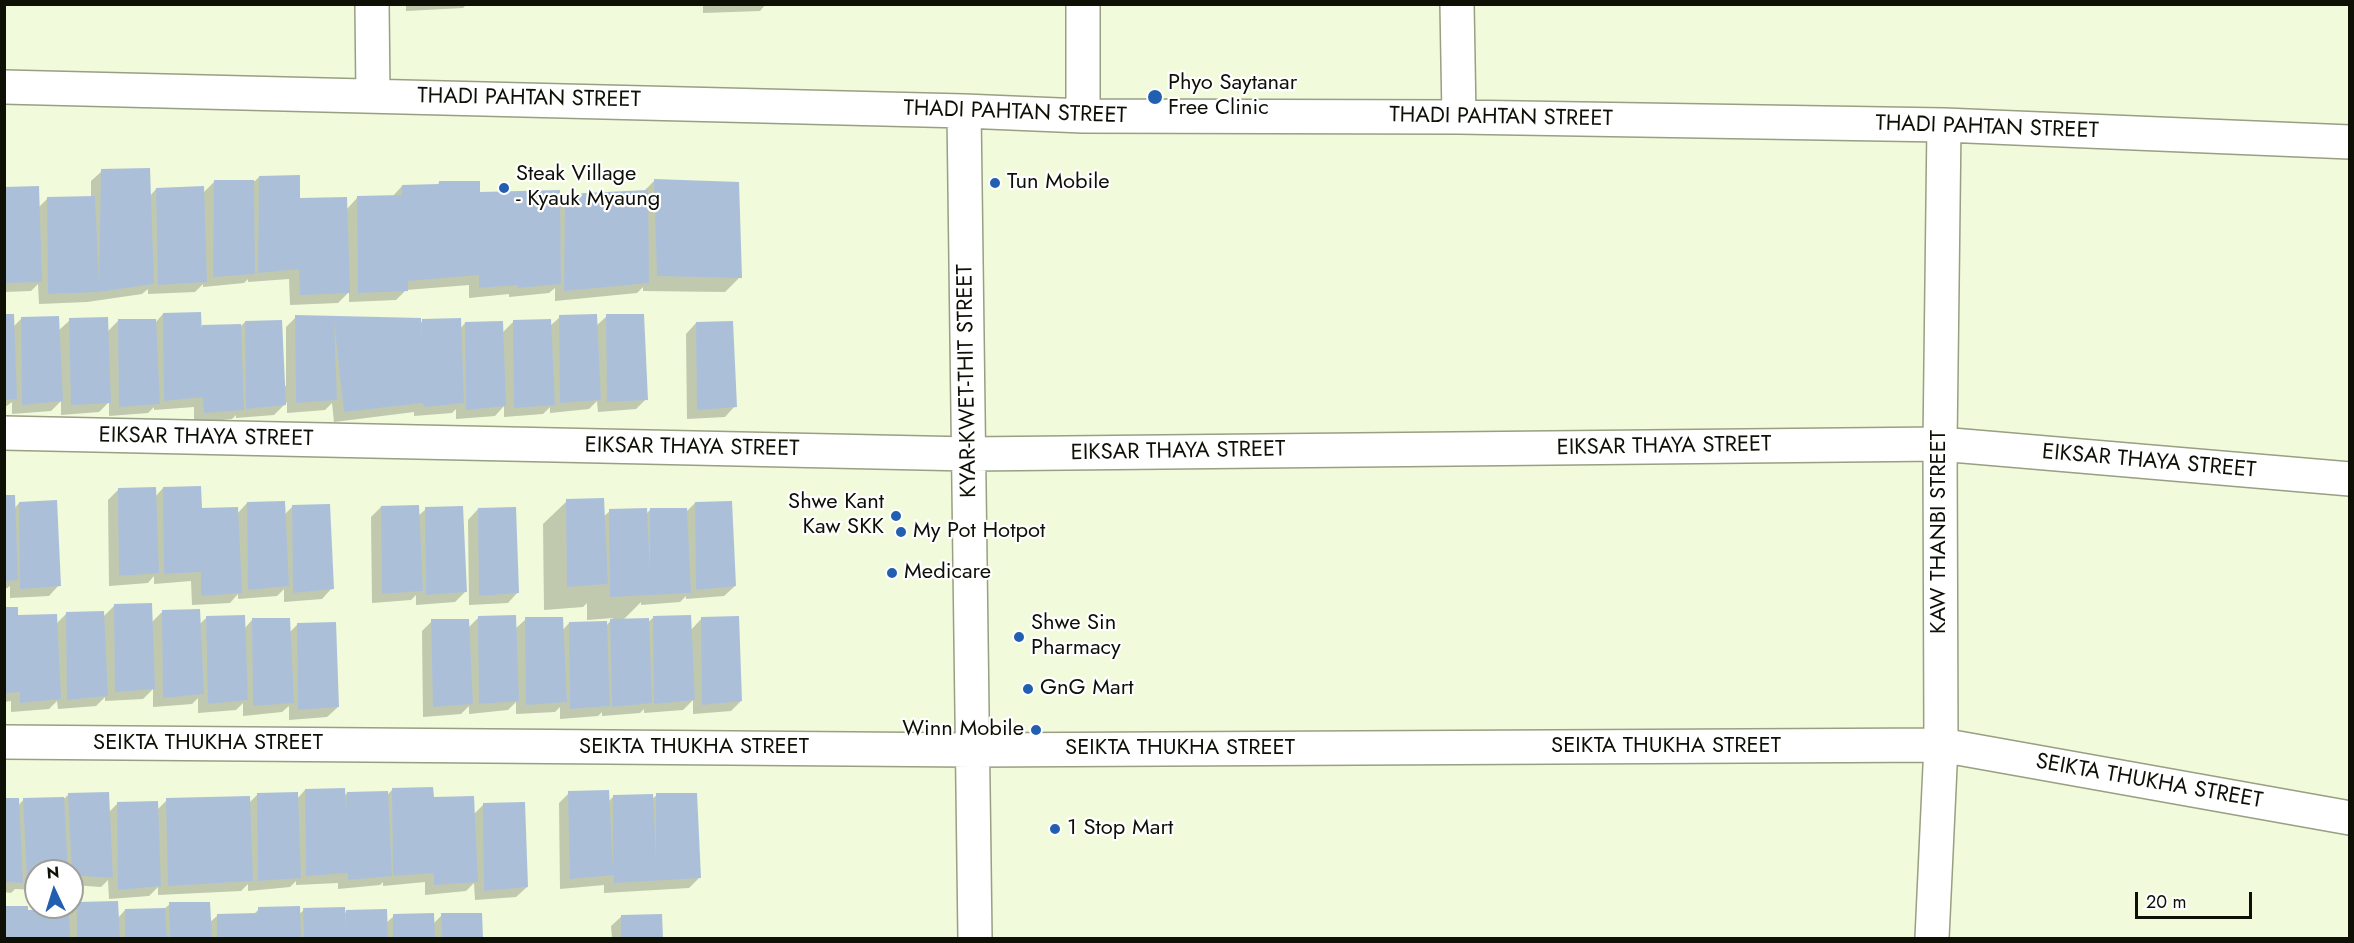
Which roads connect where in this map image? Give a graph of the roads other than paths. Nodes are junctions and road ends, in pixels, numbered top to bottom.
1 (372, 4) edge
2 (1083, 4) edge
3 (1457, 4) edge
4 (4, 87) edge
5 (374, 95) junction
6 (964, 111) junction
7 (1083, 116) junction
8 (1460, 117) junction
9 (1944, 125) junction
10 (2349, 142) edge
11 (4, 433) edge
12 (1940, 444) junction
13 (969, 454) junction
14 (2349, 479) edge
15 (4, 742) edge
16 (1941, 745) junction
17 (972, 750) junction
18 (2349, 818) edge
19 (975, 939) edge
20 (1932, 939) edge

1 - 5 street
2 - 7 street
3 - 8 street
4 - 5 street, THADI PAHTAN STREET
5 - 6 street, THADI PAHTAN STREET
6 - 7 street, THADI PAHTAN STREET
6 - 13 street, KYAR-KWET-THIT STREET
7 - 8 street, THADI PAHTAN STREET
8 - 9 street, THADI PAHTAN STREET
9 - 10 street, THADI PAHTAN STREET
9 - 12 street, KAW THANBI STREET
11 - 13 street, EIKSAR THAYA STREET
12 - 13 street, EIKSAR THAYA STREET
12 - 14 street, EIKSAR THAYA STREET
12 - 16 street, KAW THANBI STREET
13 - 17 street, KYAR-KWET-THIT STREET
15 - 17 street, SEIKTA THUKHA STREET
16 - 17 street, SEIKTA THUKHA STREET
16 - 18 street, SEIKTA THUKHA STREET
16 - 20 street, KAW THANBI STREET
17 - 19 street, KYAR-KWET-THIT STREET

